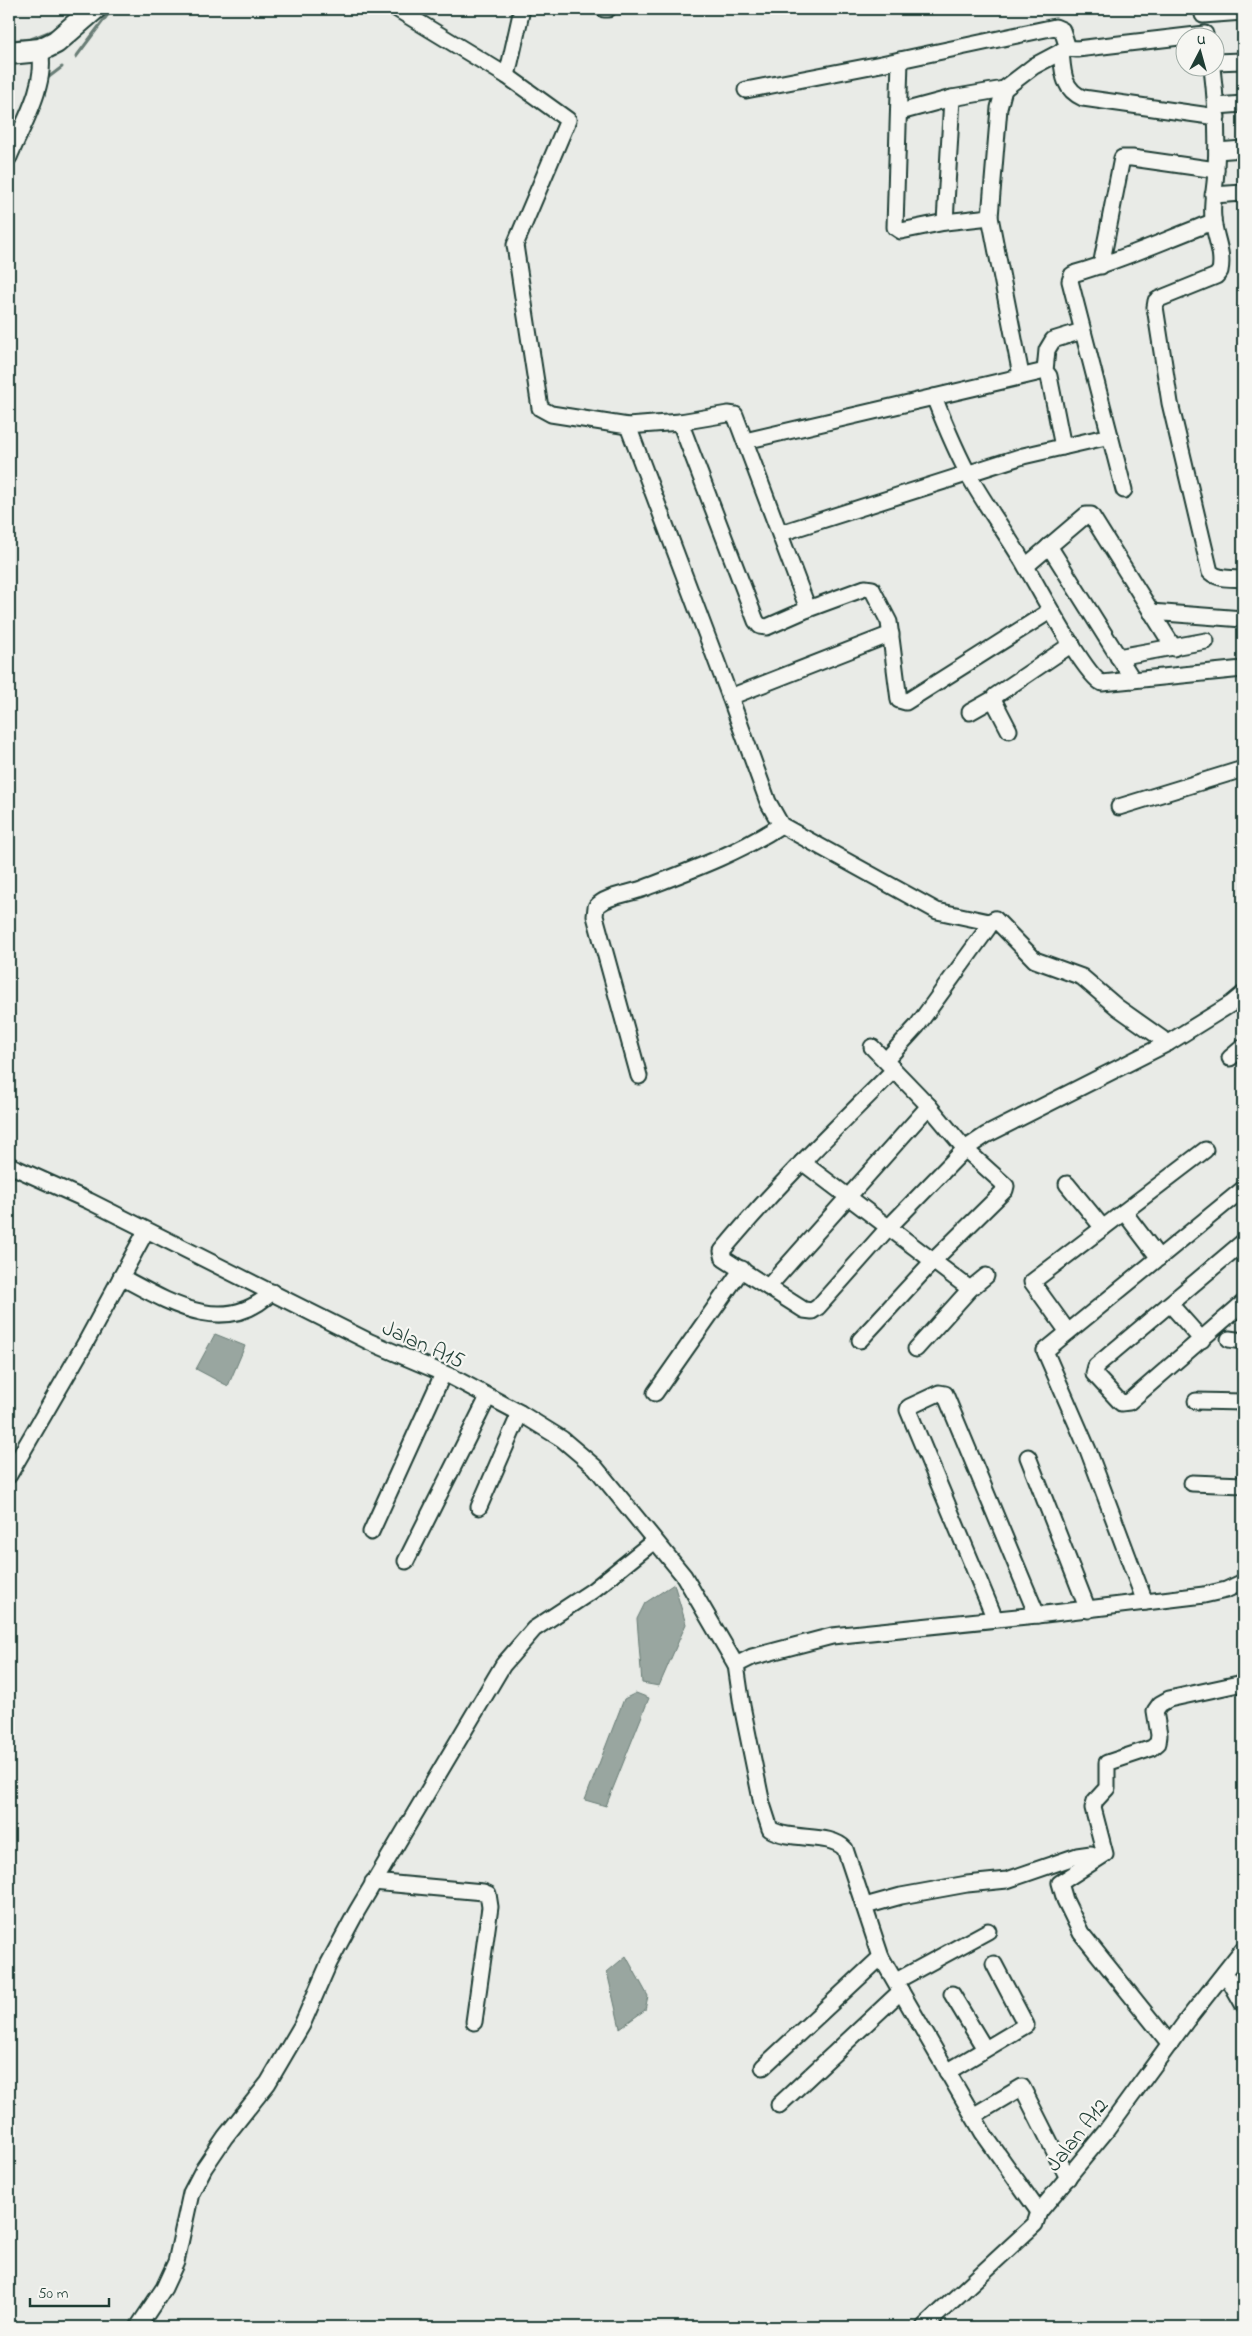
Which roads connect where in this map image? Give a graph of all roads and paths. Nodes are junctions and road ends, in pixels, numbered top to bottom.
1 (397, 9) edge
2 (522, 9) edge
3 (604, 9) edge
4 (608, 9) edge
5 (93, 10) edge
6 (1202, 12) edge
7 (1243, 12) edge
8 (1204, 28) edge
9 (1174, 39) edge
10 (40, 50) junction
11 (1065, 50) junction
12 (9, 53) edge
13 (900, 60) junction
14 (1243, 60) edge
15 (1224, 61) edge
16 (507, 76) junction
17 (1213, 78) edge
18 (1004, 89) junction
19 (746, 90) dead end
20 (952, 98) junction
21 (1243, 104) edge
22 (1217, 111) junction
23 (900, 112) junction
24 (1243, 149) edge
25 (1217, 150) junction
26 (9, 157) edge
27 (1216, 170) junction
28 (1243, 193) edge
29 (1213, 197) junction
30 (990, 217) junction
31 (1213, 219) junction
32 (945, 222) junction
33 (1101, 266) junction
34 (1082, 331) junction
35 (1045, 371) junction
36 (1021, 375) junction
37 (934, 397) junction
38 (680, 422) junction
39 (628, 426) junction
40 (1110, 436) junction
41 (745, 441) junction
42 (1063, 447) junction
43 (969, 474) junction
44 (1124, 490) dead end
45 (780, 533) junction
46 (1049, 546) junction
47 (1026, 566) junction
48 (1243, 579) edge
49 (808, 609) junction
50 (1050, 611) junction
51 (1151, 612) junction
52 (1243, 619) edge
53 (891, 634) junction
54 (1206, 641) dead end
55 (1072, 644) junction
56 (1174, 648) junction
57 (1118, 657) junction
58 (1243, 669) edge
59 (1133, 680) junction
60 (730, 697) junction
61 (993, 699) junction
62 (970, 712) dead end
63 (1009, 730) dead end
64 (1243, 769) edge
65 (1119, 807) dead end
66 (781, 825) junction
67 (989, 922) junction
68 (1243, 994) edge
69 (1168, 1043) junction
70 (872, 1047) dead end
71 (1243, 1047) edge
72 (1230, 1058) dead end
73 (890, 1065) junction
74 (639, 1076) dead end
75 (929, 1106) junction
76 (965, 1149) junction
77 (1205, 1150) dead end
78 (802, 1162) junction
79 (9, 1165) edge
80 (1067, 1184) dead end
81 (1243, 1189) edge
82 (846, 1197) junction
83 (1124, 1212) junction
84 (888, 1228) junction
85 (1103, 1228) junction
86 (146, 1231) junction
87 (1243, 1242) edge
88 (1158, 1258) junction
89 (933, 1261) junction
90 (742, 1269) junction
91 (986, 1276) dead end
92 (121, 1277) junction
93 (768, 1287) junction
94 (970, 1289) junction
95 (272, 1292) junction
96 (1243, 1303) edge
97 (1170, 1304) junction
98 (1068, 1332) junction
99 (860, 1340) dead end
100 (1202, 1340) junction
101 (916, 1350) dead end
102 (443, 1374) junction
103 (655, 1393) dead end
104 (488, 1397) junction
105 (1196, 1401) dead end
106 (1243, 1402) edge
107 (520, 1413) junction
108 (1028, 1457) dead end
109 (9, 1474) edge
110 (1192, 1484) dead end
111 (1243, 1486) edge
112 (479, 1507) dead end
113 (371, 1532) dead end
114 (654, 1540) junction
115 (406, 1561) dead end
116 (1243, 1582) edge
117 (1145, 1602) junction
118 (1088, 1610) junction
119 (1038, 1615) junction
120 (995, 1619) junction
121 (736, 1665) junction
122 (1243, 1683) edge
123 (1093, 1860) junction
124 (373, 1882) junction
125 (865, 1906) junction
126 (988, 1931) dead end
127 (1243, 1950) edge
128 (881, 1957) junction
129 (994, 1964) dead end
130 (1225, 1972) junction
131 (898, 1986) junction
132 (952, 1994) dead end
133 (1243, 2004) edge
134 (474, 2022) dead end
135 (1170, 2044) junction
136 (985, 2049) junction
137 (763, 2067) dead end
138 (948, 2072) junction
139 (779, 2105) dead end
140 (973, 2116) junction
141 (1068, 2178) junction
142 (1040, 2212) junction
143 (138, 2327) edge
144 (924, 2327) edge

1 - 16 street
2 - 16 street
3 - 4 street
5 - 10 highway
6 - 7 street
6 - 8 street
9 - 11 street
10 - 12 highway
10 - 26 street
11 - 13 street
11 - 18 street
11 - 22 street
13 - 19 street
13 - 23 street
14 - 15 street
16 - 39 street
17 - 22 street
18 - 20 street
18 - 30 street
20 - 23 street
20 - 32 street
21 - 22 street
22 - 25 street
23 - 32 street
24 - 25 street
25 - 27 street
27 - 29 street
27 - 33 street
28 - 29 street
29 - 31 street
30 - 32 street
30 - 36 street
31 - 33 street
31 - 48 street
33 - 34 street
34 - 35 street
34 - 40 street
35 - 36 street
35 - 42 street
36 - 37 street
37 - 41 street
37 - 43 street
38 - 39 street
38 - 41 street
38 - 49 street
39 - 60 street
40 - 42 street
40 - 44 street
41 - 45 street
42 - 43 street
43 - 45 street
43 - 47 street
45 - 49 street
46 - 47 street
46 - 51 street
46 - 57 street
47 - 50 street
49 - 53 street
50 - 53 street
50 - 55 street
51 - 52 street
51 - 56 street
53 - 60 street
54 - 56 street
55 - 59 street
55 - 61 street
56 - 57 street
57 - 59 street
58 - 59 street
60 - 66 street
61 - 62 street
61 - 63 street
64 - 65 street
66 - 67 street
66 - 74 street
67 - 69 street
67 - 73 street
68 - 69 street
69 - 76 street
70 - 73 street
71 - 72 street
73 - 75 street
73 - 78 street
75 - 76 street
75 - 82 street
76 - 84 street
76 - 89 street
77 - 83 street
78 - 82 street
78 - 90 street
79 - 86 street, Jalan A15
80 - 85 street
81 - 88 street
82 - 84 street
82 - 93 street
83 - 85 street
83 - 88 street
84 - 89 street
84 - 93 street
85 - 98 street
86 - 92 street
86 - 95 street, Jalan A15
87 - 97 street
88 - 98 street
89 - 94 street
89 - 99 street
90 - 93 street
90 - 103 street
91 - 94 street
92 - 95 street
92 - 109 street
94 - 101 street
95 - 102 street, Jalan A15
96 - 100 street
97 - 100 street
97 - 100 street
98 - 117 street
102 - 104 street, Jalan A15
102 - 113 street
104 - 107 street, Jalan A15
104 - 115 street
105 - 106 street
107 - 112 street
107 - 114 street, Jalan A15
108 - 118 street
110 - 111 street
114 - 121 street, Jalan A15
114 - 124 street
116 - 117 street
117 - 118 street
118 - 119 street
119 - 120 street
119 - 120 street
120 - 121 street
121 - 125 street
122 - 123 street
123 - 125 street
123 - 135 street
124 - 134 street
124 - 143 street
125 - 128 street
126 - 131 street
127 - 130 street, Jalan A12
128 - 131 street
128 - 137 street
129 - 136 street
130 - 133 street
130 - 135 street, Jalan A12
131 - 138 street
131 - 139 street
132 - 136 street
135 - 141 street, Jalan A12
136 - 138 street
138 - 140 street
140 - 141 street
140 - 142 street
141 - 142 street, Jalan A12
142 - 144 street, Jalan A12

